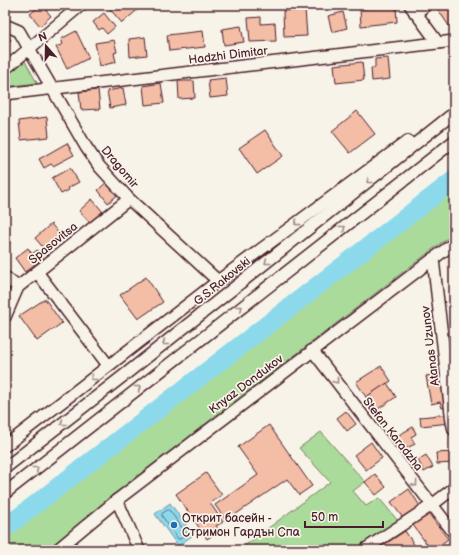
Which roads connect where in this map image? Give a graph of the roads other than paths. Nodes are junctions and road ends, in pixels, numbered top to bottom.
1 (81, 5) edge
2 (426, 5) edge
3 (413, 9) edge
4 (5, 25) edge
5 (454, 41) edge
6 (438, 43) junction
7 (29, 49) junction
8 (5, 69) edge
9 (52, 89) junction
10 (5, 94) edge
11 (454, 113) edge
12 (454, 141) edge
13 (129, 199) junction
14 (454, 243) edge
15 (433, 259) junction
16 (37, 272) junction
17 (5, 277) edge
18 (218, 280) junction
19 (18, 288) junction
20 (5, 317) edge
21 (312, 350) junction
22 (108, 366) junction
23 (454, 430) edge
24 (5, 446) edge
25 (5, 468) edge
26 (454, 488) edge
27 (5, 493) edge
28 (116, 500) junction
29 (432, 505) junction
30 (454, 533) edge
31 (368, 549) edge
32 (58, 550) edge
33 (139, 550) edge

1 - 7 street
2 - 3 street
3 - 6 street
4 - 7 street, Dragomir
5 - 6 street, Hadzhi Dimitar
6 - 9 street, Hadzhi Dimitar
7 - 8 street
7 - 9 street, Dragomir
9 - 10 street, Hadzhi Dimitar
9 - 13 street, Dragomir
11 -> 18 street
11 -> 25 street, G.S.Rakovski
27 -> 12 street
13 - 16 street, Spasovitsa
13 - 18 street, Dragomir
14 - 15 street, Knyaz Dondukov
15 - 21 street, Knyaz Dondukov
15 - 23 street, Atanas Uzunov
16 - 19 street, Spasovitsa
16 - 22 street
17 - 19 street
18 - 22 street
19 - 20 street, Spasovitsa
21 - 28 street, Knyaz Dondukov
21 -> 29 street, Stefan Karadzha
22 -> 24 street
26 - 29 street
28 - 32 street, Knyaz Dondukov
28 - 33 street
29 - 30 street, Stefan Karadzha
29 - 31 street

